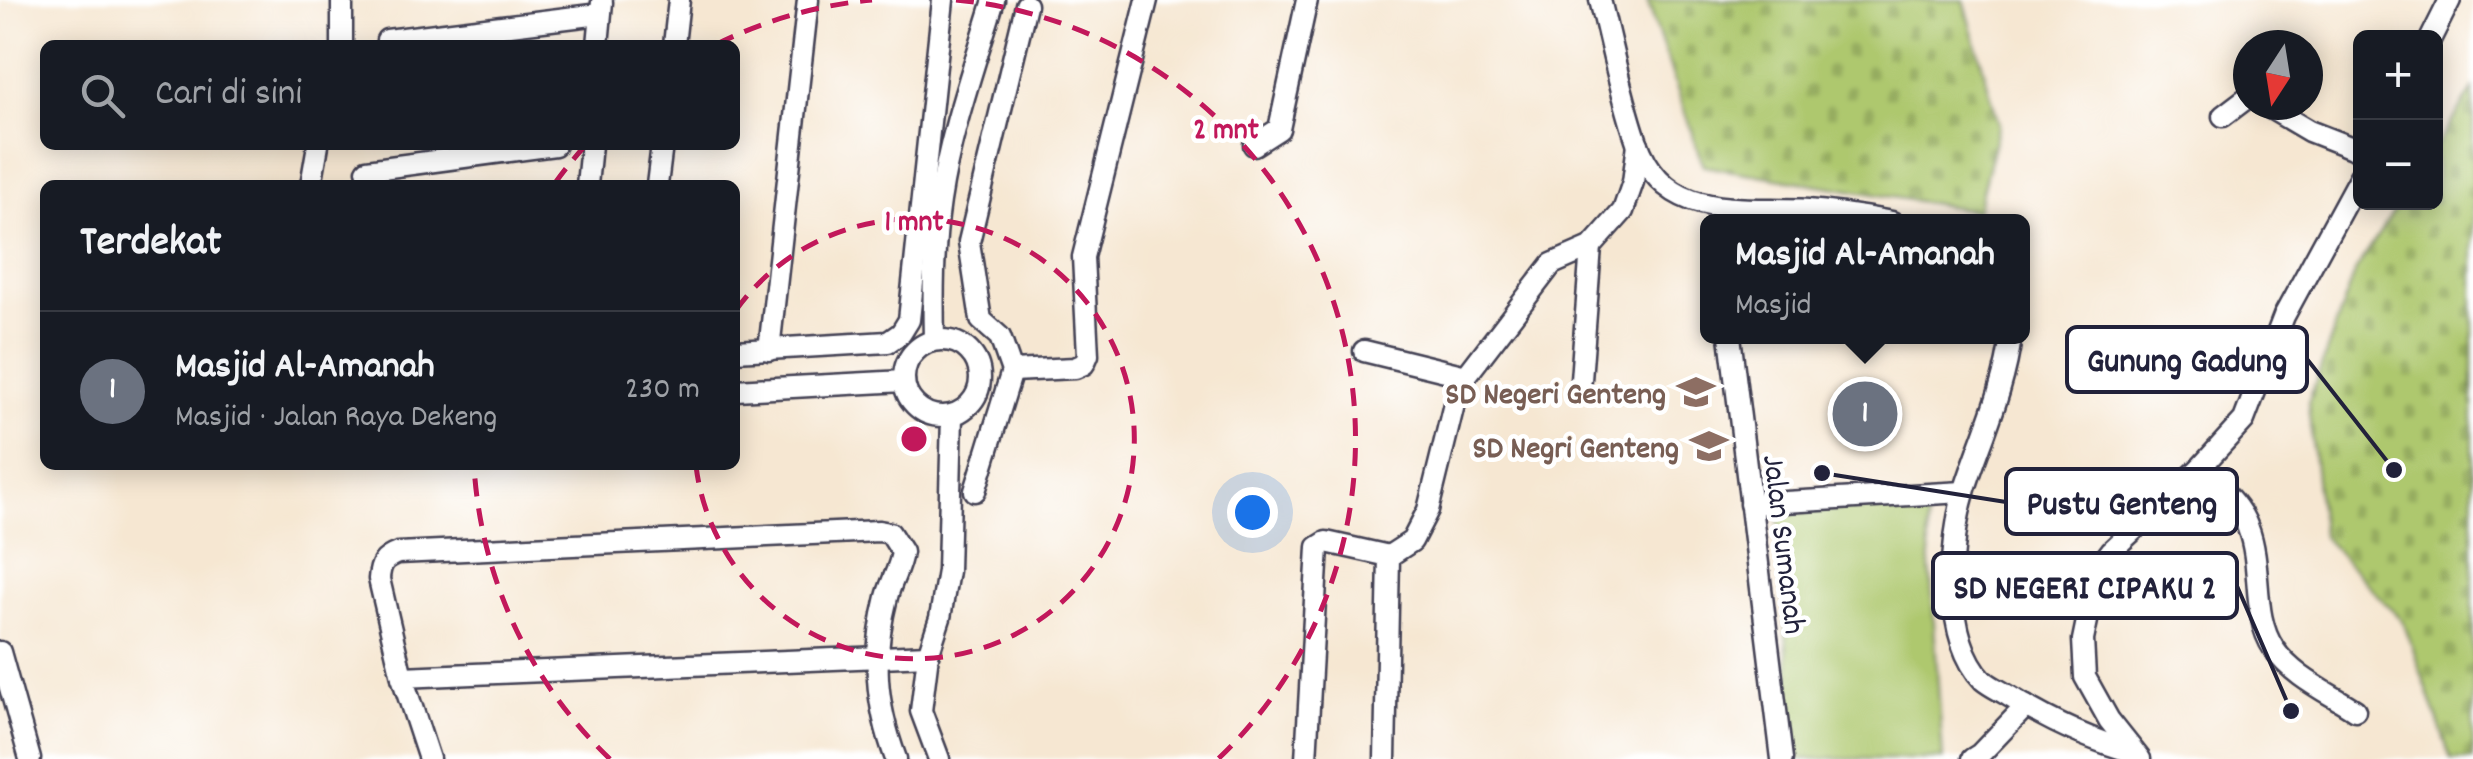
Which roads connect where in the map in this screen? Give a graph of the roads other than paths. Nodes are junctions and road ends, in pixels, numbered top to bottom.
1 (342, 0) edge
2 (679, 0) edge
3 (808, 0) edge
4 (943, 0) edge
5 (994, 0) edge
6 (1147, 0) edge
7 (1306, 0) edge
8 (1600, 0) edge
9 (2450, 0) edge
10 (1026, 5) dead end
11 (601, 7) edge
12 (2435, 30) edge
13 (342, 40) edge
14 (387, 40) dead end
15 (598, 40) edge
16 (675, 40) edge
17 (2233, 109) edge
18 (2223, 116) dead end
19 (2290, 120) edge
20 (1254, 144) dead end
21 (1638, 144) junction
22 (2353, 148) edge
23 (317, 150) edge
24 (518, 150) edge
25 (591, 150) edge
26 (661, 150) edge
27 (368, 170) dead end
28 (312, 180) edge
29 (588, 180) edge
30 (658, 180) edge
31 (2353, 189) edge
32 (1715, 214) edge
33 (1843, 214) edge
34 (1591, 247) junction
35 (934, 340) junction
36 (1731, 344) edge
37 (2010, 344) edge
38 (769, 350) junction
39 (740, 351) edge
40 (1364, 352) dead end
41 (1012, 371) junction
42 (1466, 376) junction
43 (1581, 380) dead end
44 (904, 381) junction
45 (740, 390) edge
46 (952, 415) junction
47 (2200, 468) junction
48 (974, 491) dead end
49 (1964, 492) junction
50 (1750, 504) junction
51 (1389, 556) junction
52 (0, 652) edge
53 (928, 655) junction
54 (876, 659) junction
55 (402, 678) junction
56 (2026, 706) junction
57 (2355, 710) dead end
58 (2137, 755) edge
59 (30, 759) edge
60 (429, 759) edge
61 (896, 759) edge
62 (938, 759) edge
63 (1306, 759) edge
64 (1385, 759) edge
65 (1782, 759) edge
66 (1972, 759) edge

1 - 13 street
2 - 16 street
3 - 38 street
4 - 38 street
5 - 35 street
6 - 41 street
7 - 20 street
8 - 21 street
9 - 12 street
10 - 41 street
11 - 14 street
11 - 15 street
17 - 18 street
19 - 22 street
21 - 32 street
21 - 34 street
23 - 28 street
24 - 27 street
25 - 29 street
26 - 30 street
31 - 47 street
32 - 33 street
34 - 42 street
34 - 43 street
35 - 44 street
35 - 46 street
36 - 50 street, Jalan Sumanah
37 - 49 street
38 - 39 street
40 - 42 street
41 - 48 street
42 - 51 street
44 - 45 street
44 - 46 street
46 - 53 street
47 - 57 street
47 - 58 street
49 - 50 street
49 - 56 street
50 - 65 street, Jalan Sumanah
51 - 63 street
51 - 64 street
52 - 59 street
53 - 54 street
53 - 62 street
54 - 55 street
54 - 55 street
54 - 61 street
55 - 60 street
56 - 58 street
56 - 66 street

